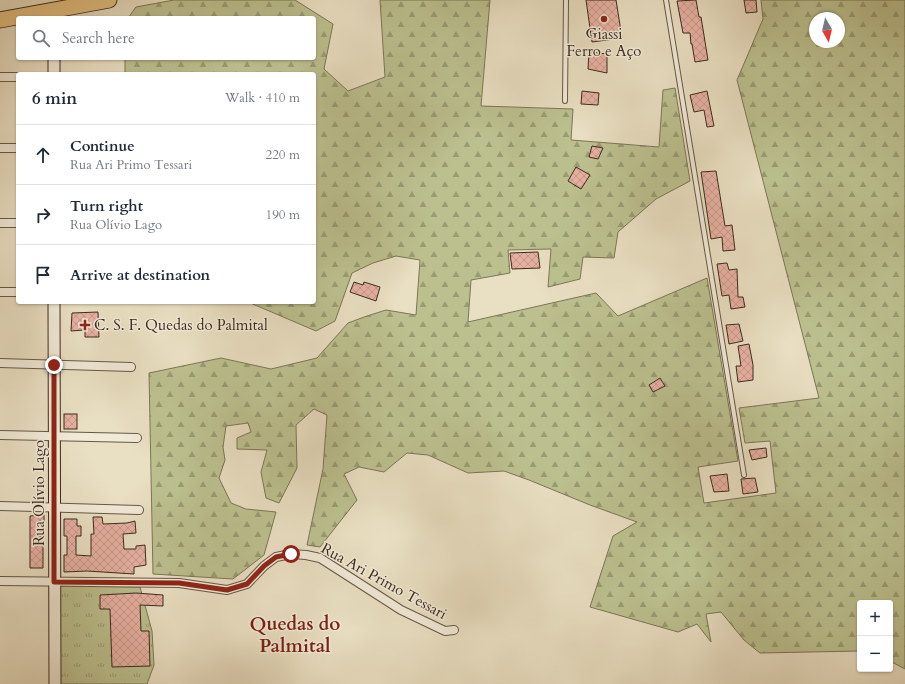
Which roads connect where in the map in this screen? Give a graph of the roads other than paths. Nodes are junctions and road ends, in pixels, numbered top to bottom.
1 (109, 0) edge
2 (566, 0) edge
3 (666, 0) edge
4 (54, 14) edge
5 (36, 16) edge
6 (16, 18) edge
7 (0, 20) edge
8 (54, 60) edge
9 (54, 72) edge
10 (0, 77) edge
11 (16, 77) edge
12 (565, 101) dead end
13 (0, 148) edge
14 (16, 148) edge
15 (0, 223) edge
16 (16, 223) edge
17 (0, 292) edge
18 (16, 292) edge
19 (54, 304) edge
20 (0, 363) edge
21 (54, 365) junction
22 (130, 367) dead end
23 (0, 435) edge
24 (54, 436) junction
25 (137, 438) dead end
26 (744, 475) dead end
27 (0, 506) edge
28 (54, 508) junction
29 (139, 510) dead end
30 (0, 581) edge
31 (54, 582) junction
32 (454, 630) dead end
33 (55, 684) edge

1 - 4 highway
2 - 12 lane
3 - 26 lane
4 - 5 highway
6 - 7 highway
8 - 9 street
10 - 11 street
13 - 14 street
15 - 16 street
17 - 18 street
19 - 21 street, Rua Olívio Lago
20 - 21 street
21 - 22 street
21 - 24 street, Rua Olívio Lago
23 - 24 street
24 - 25 street
24 - 28 street, Rua Olívio Lago
27 - 28 street
28 - 29 street
28 - 31 street, Rua Olívio Lago
30 - 31 street, Rua Ari Primo Tessari
31 - 32 street, Rua Ari Primo Tessari
31 - 33 street, Rua Olívio Lago

